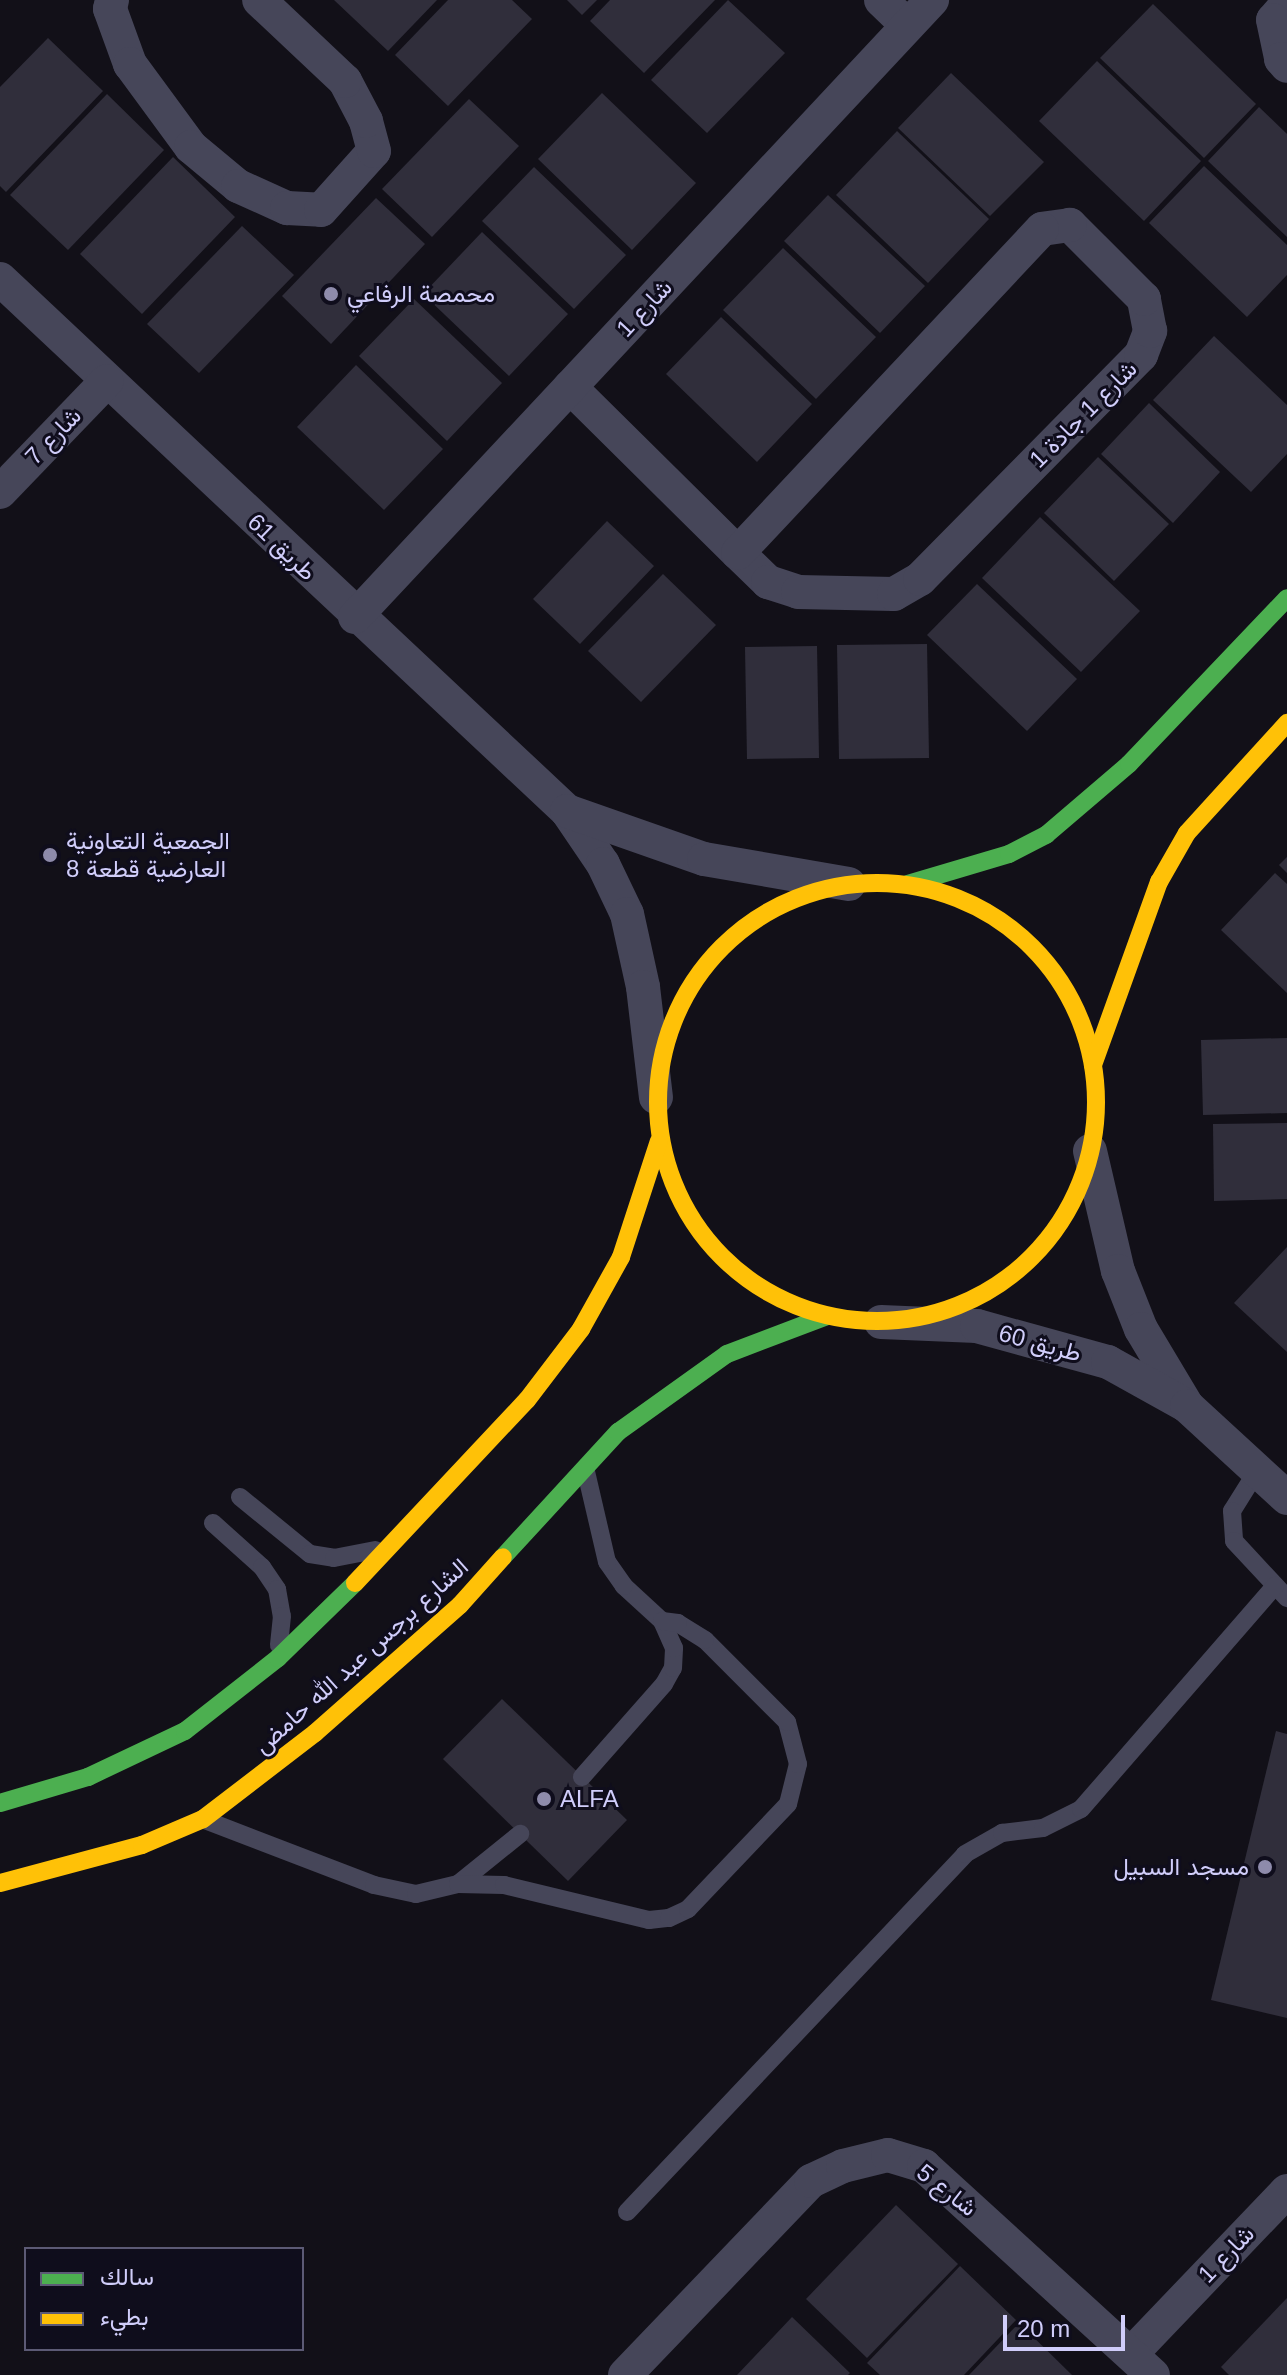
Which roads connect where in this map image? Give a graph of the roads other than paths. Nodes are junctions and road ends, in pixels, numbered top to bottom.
1 (112, 0) edge
2 (259, 0) edge
3 (881, 0) edge
4 (932, 0) edge
5 (1287, 4) edge
6 (907, 25) junction
7 (1287, 66) edge
8 (0, 279) edge
9 (107, 381) junction
10 (570, 387) junction
11 (0, 492) edge
12 (738, 553) junction
13 (1287, 598) edge
14 (355, 617) junction
15 (1287, 723) edge
16 (567, 811) junction
17 (849, 884) junction
18 (907, 885) junction
19 (1093, 1065) junction
20 (656, 1097) junction
21 (659, 1141) junction
22 (1090, 1151) junction
23 (827, 1316) junction
24 (881, 1322) junction
25 (1187, 1406) junction
26 (585, 1469) junction
27 (1257, 1471) junction
28 (240, 1497) dead end
29 (1287, 1498) edge
30 (213, 1523) dead end
31 (397, 1542) junction
32 (1281, 1592) edge
33 (662, 1621) junction
34 (278, 1658) junction
35 (582, 1777) dead end
36 (0, 1803) edge
37 (203, 1819) junction
38 (520, 1834) dead end
39 (0, 1883) edge
40 (458, 1884) junction
41 (1287, 2191) edge
42 (627, 2212) dead end
43 (1143, 2364) edge
44 (625, 2375) edge

1 - 2 street
3 - 6 street
4 - 6 street, شارع 1
5 - 7 street
6 - 10 street, شارع 1
8 - 9 street, طريق 61
9 - 11 street, شارع 7
9 - 14 street, طريق 61
10 - 12 street, شارع 1 جادة 1
10 - 14 street, شارع 1
12 - 12 street, شارع 1 جادة 1
13 - 18 street
14 - 16 street, طريق 61
15 - 19 street
16 - 17 street, طريق 61
16 - 20 street, طريق 61
17 - 18 street
17 - 20 street
18 - 19 street
19 - 22 street
20 - 21 street
21 - 23 street
21 - 31 street
22 - 24 street
22 - 25 street, طريق 60
23 - 24 street
23 - 26 street, الشارع برجس عبد الله حامض
24 - 25 street, طريق 60
25 - 27 street, طريق 60
26 - 33 lane
26 - 37 street, الشارع برجس عبد الله حامض
27 - 29 street, طريق 60
27 - 32 lane
28 - 31 lane
30 - 34 lane
31 - 34 street
32 - 42 lane
33 - 35 lane
33 - 40 lane
34 - 36 street
37 - 39 street, الشارع برجس عبد الله حامض
37 - 40 lane
38 - 40 lane
41 - 43 street, شارع 1
43 - 44 street, شارع 5

